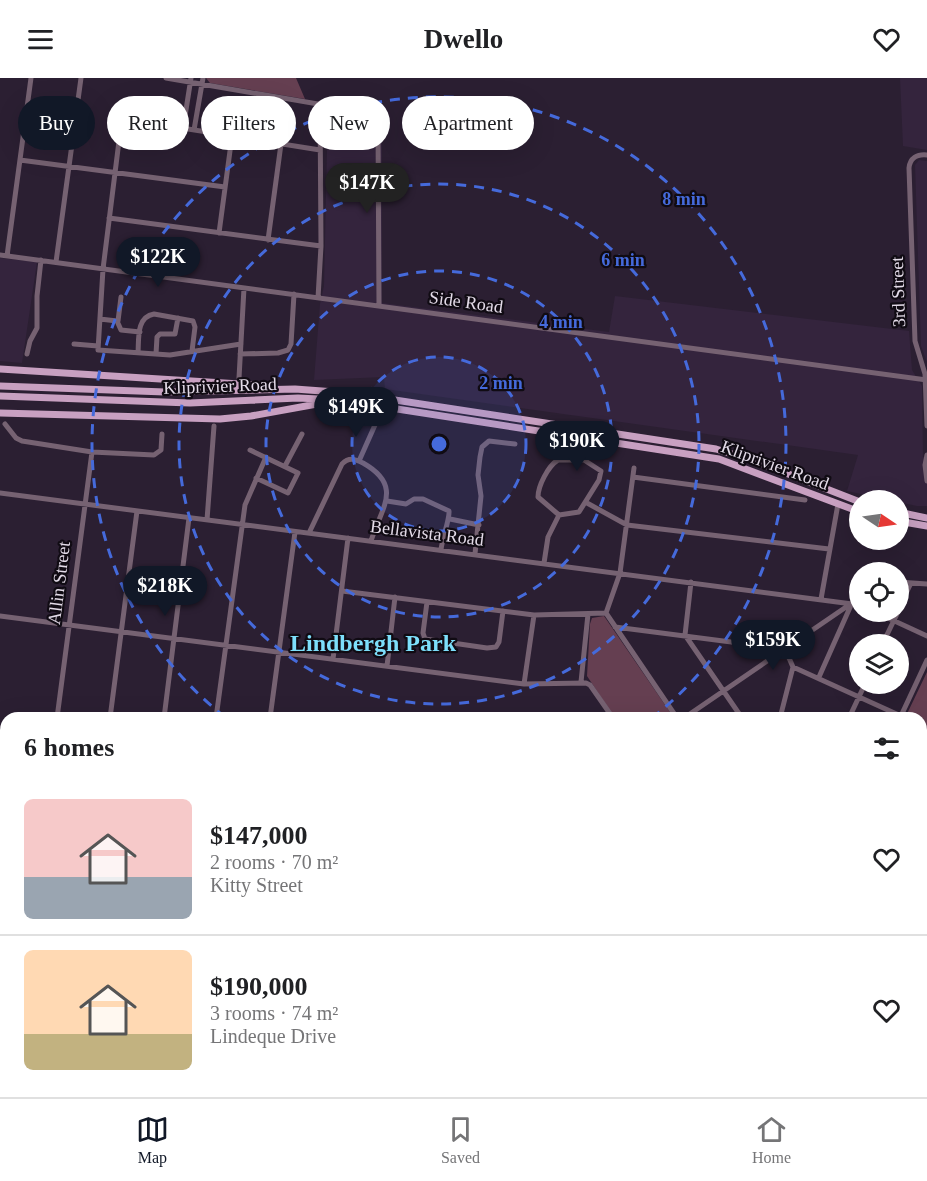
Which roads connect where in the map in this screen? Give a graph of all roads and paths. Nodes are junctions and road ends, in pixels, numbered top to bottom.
1 (31, 78) edge
2 (81, 78) edge
3 (166, 78) edge
4 (191, 80) edge
5 (202, 81) edge
6 (188, 96) edge
7 (308, 101) edge
8 (189, 130) edge
9 (194, 130) junction
10 (201, 131) edge
11 (118, 150) edge
12 (230, 150) edge
13 (280, 150) edge
14 (321, 150) edge
15 (378, 150) edge
16 (927, 155) edge
17 (20, 160) junction
18 (70, 167) junction
19 (115, 173) junction
20 (225, 187) junction
21 (109, 219) junction
22 (219, 233) junction
23 (268, 240) junction
24 (321, 246) junction
25 (0, 255) edge
26 (8, 256) junction
27 (41, 260) junction
28 (56, 262) junction
29 (103, 269) junction
30 (244, 288) junction
31 (294, 294) junction
32 (121, 297) dead end
33 (318, 298) junction
34 (379, 306) junction
35 (178, 318) junction
36 (100, 319) junction
37 (118, 321) junction
38 (140, 332) junction
39 (74, 344) dead end
40 (241, 344) junction
41 (98, 348) junction
42 (192, 351) junction
43 (138, 353) junction
44 (27, 354) dead end
45 (156, 354) junction
46 (240, 354) junction
47 (0, 369) edge
48 (239, 378) dead end
49 (926, 380) edge
50 (0, 386) edge
51 (295, 389) junction
52 (0, 396) edge
53 (339, 400) junction
54 (0, 413) edge
55 (4, 424) dead end
56 (375, 425) dead end
57 (214, 426) dead end
58 (927, 426) edge
59 (162, 434) dead end
60 (302, 434) dead end
61 (515, 444) dead end
62 (250, 450) dead end
63 (92, 452) junction
64 (927, 455) edge
65 (266, 457) junction
66 (358, 461) junction
67 (285, 465) junction
68 (634, 468) dead end
69 (633, 477) junction
70 (256, 478) junction
71 (927, 481) edge
72 (0, 493) edge
73 (849, 498) edge
74 (805, 500) dead end
75 (387, 501) junction
76 (587, 503) junction
77 (85, 504) junction
78 (838, 504) junction
79 (849, 508) edge
80 (137, 511) junction
81 (559, 514) junction
82 (909, 514) edge
83 (189, 518) junction
84 (927, 518) edge
85 (450, 519) junction
86 (207, 520) junction
87 (909, 523) edge
88 (242, 525) junction
89 (478, 525) junction
90 (627, 525) junction
91 (927, 526) edge
92 (294, 531) junction
93 (309, 533) junction
94 (348, 538) junction
95 (371, 541) junction
96 (829, 549) junction
97 (441, 550) junction
98 (476, 554) junction
99 (544, 563) junction
100 (620, 573) junction
101 (691, 582) junction
102 (910, 583) edge
103 (927, 584) edge
104 (342, 591) junction
105 (395, 597) junction
106 (821, 600) junction
107 (427, 602) junction
108 (849, 604) edge
109 (849, 605) edge
110 (849, 606) edge
111 (503, 611) junction
112 (606, 613) junction
113 (588, 614) junction
114 (534, 615) junction
115 (0, 616) edge
116 (832, 616) junction
117 (896, 622) edge
118 (69, 625) junction
119 (615, 627) junction
120 (121, 632) junction
121 (685, 635) junction
122 (837, 635) junction
123 (927, 636) edge
124 (173, 639) junction
125 (226, 645) junction
126 (785, 649) junction
127 (279, 652) junction
128 (333, 659) junction
129 (927, 660) edge
130 (387, 666) junction
131 (793, 667) junction
132 (819, 677) junction
133 (581, 682) junction
134 (524, 684) junction
135 (723, 691) junction
136 (859, 696) junction
137 (58, 712) edge
138 (111, 712) edge
139 (165, 712) edge
140 (217, 712) edge
141 (271, 712) edge
142 (609, 712) edge
143 (673, 712) edge
144 (693, 712) edge
145 (738, 712) edge
146 (782, 712) edge
147 (852, 712) edge
148 (891, 712) edge
149 (903, 712) edge

1 - 17 street
2 - 18 street
3 - 4 street
4 - 5 street
4 - 6 street
5 - 7 street
5 - 9 street
8 - 9 street
9 - 10 street
11 - 19 street
12 - 20 street
13 - 23 street
14 - 24 street
15 - 34 street
16 - 49 street, 3rd Street
17 - 18 street
17 - 26 street
18 - 19 street
18 - 28 street
19 - 20 street
19 - 21 street
20 - 22 street
21 - 22 street
21 - 29 street
22 - 23 street
23 - 24 street
24 - 33 street
25 - 26 street, Side Road
26 - 27 street, Side Road
27 - 28 street, Side Road
27 - 44 street
28 - 29 street, Side Road
29 - 30 street, Side Road
29 - 36 street
30 - 31 street, Side Road
30 - 40 street
31 - 33 street, Side Road
31 - 46 street
32 - 37 street
33 - 34 street, Side Road
34 - 49 street, Side Road
35 - 38 street
35 - 42 street
35 - 45 street
36 - 37 street
36 - 41 street
37 - 38 street
38 - 43 street
39 - 41 street
40 - 42 street
40 - 46 street
41 - 43 street
42 - 45 street
43 - 45 street
46 - 48 street
47 - 51 main road
49 - 58 street, 3rd Street
50 - 51 main road, Kliprivier Road
51 - 73 main road, Kliprivier Road
52 - 53 main road, Kliprivier Road
53 - 54 main road
53 - 78 main road, Kliprivier Road
55 - 63 street
56 - 66 street
57 - 86 street
59 - 63 street
60 - 67 street
61 - 89 street
62 - 65 street
63 - 77 street, Allin Street
64 - 71 street
65 - 67 street
65 - 70 street
66 - 75 street
66 - 93 street
67 - 70 street
68 - 69 street
69 - 74 street
69 - 90 street
70 - 88 street
72 - 77 street, Bellavista Road
75 - 85 street
75 - 95 street
76 - 81 street
76 - 81 street
76 - 90 street
77 - 80 street, Bellavista Road
77 - 118 street, Allin Street
78 - 79 main road, Kliprivier Road
78 - 96 street
80 - 83 street, Bellavista Road
80 - 120 street
81 - 99 street
82 - 84 main road
83 - 86 street, Bellavista Road
83 - 124 street
85 - 89 street
85 - 97 street
86 - 88 street, Bellavista Road
87 - 91 main road
88 - 92 street, Bellavista Road
88 - 125 street
89 - 98 street
90 - 96 street
90 - 100 street
92 - 93 street, Bellavista Road
92 - 127 street
93 - 94 street, Bellavista Road
94 - 95 street, Bellavista Road
94 - 104 street
95 - 97 street, Bellavista Road
96 - 106 street
97 - 98 street, Bellavista Road
98 - 99 street, Bellavista Road
99 - 100 street, Bellavista Road
100 - 101 street, Bellavista Road
100 - 112 street
101 - 106 street, Bellavista Road
101 - 121 street
102 - 103 street
104 - 105 street
104 - 128 street
105 - 107 street
105 - 130 street
106 - 108 street, Bellavista Road
107 - 111 street
107 - 111 street
109 - 116 street
110 - 122 street
111 - 114 street
112 - 113 street
112 - 119 street
113 - 114 street
113 - 133 street
114 - 134 street
115 - 118 street
116 - 122 street
116 - 126 street
117 - 123 street
118 - 120 street
118 - 137 street, Allin Street
119 - 121 street
119 - 143 street
120 - 124 street
120 - 138 street
121 - 126 street
121 - 135 street
122 - 132 street
124 - 125 street
124 - 139 street
125 - 127 street
125 - 140 street
126 - 131 street
126 - 135 street
127 - 128 street
127 - 141 street
128 - 130 street
129 - 149 street
130 - 134 street
131 - 132 street
131 - 146 street
132 - 136 street
133 - 134 street
133 - 142 street
135 - 144 street
135 - 145 street
136 - 147 street
136 - 148 street

